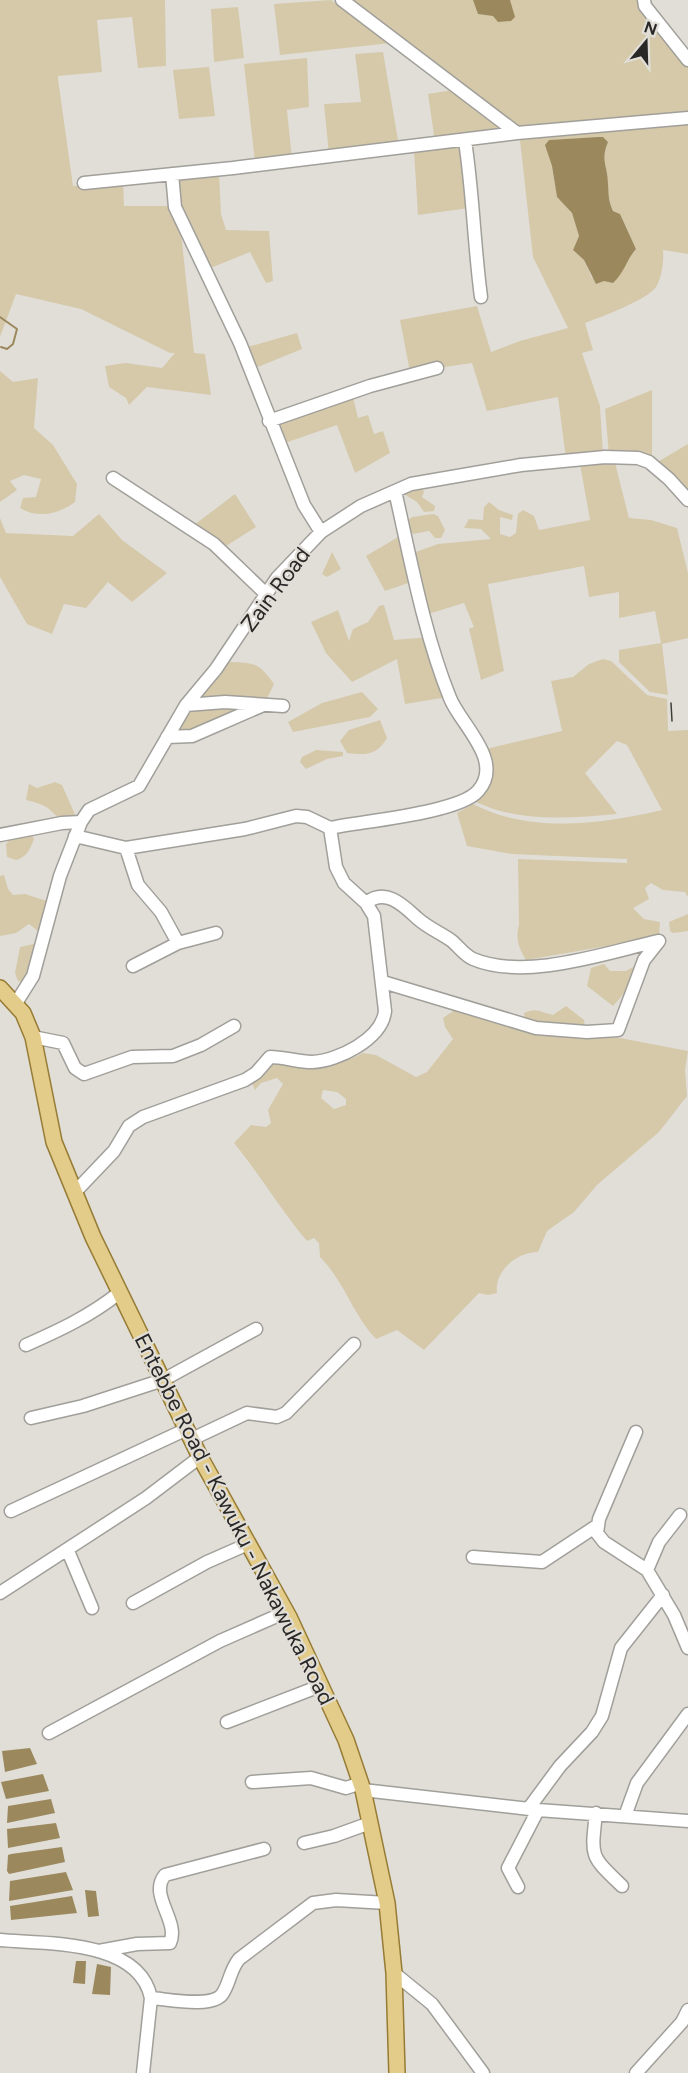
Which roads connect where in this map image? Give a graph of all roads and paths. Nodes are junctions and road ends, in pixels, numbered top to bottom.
1 (342, 0) edge
2 (644, 0) edge
3 (688, 60) edge
4 (688, 118) edge
5 (517, 133) junction
6 (465, 141) junction
7 (172, 174) junction
8 (84, 183) dead end
9 (481, 297) dead end
10 (437, 368) dead end
11 (269, 421) junction
12 (113, 478) dead end
13 (395, 491) junction
14 (688, 500) edge
15 (321, 532) junction
16 (266, 594) junction
17 (186, 705) junction
18 (261, 706) junction
19 (283, 706) dead end
20 (167, 737) junction
21 (81, 822) junction
22 (330, 828) junction
23 (0, 836) edge
24 (75, 836) junction
25 (126, 848) junction
26 (366, 903) junction
27 (216, 933) dead end
28 (178, 943) junction
29 (132, 966) dead end
30 (383, 982) junction
31 (0, 988) edge
32 (16, 1003) junction
33 (234, 1026) dead end
34 (33, 1037) junction
35 (75, 1192) junction
36 (119, 1293) junction
37 (256, 1329) dead end
38 (354, 1344) dead end
39 (26, 1345) dead end
40 (163, 1380) junction
41 (31, 1418) dead end
42 (636, 1432) dead end
43 (189, 1434) junction
44 (200, 1457) junction
45 (10, 1511) dead end
46 (680, 1515) dead end
47 (598, 1525) junction
48 (248, 1544) junction
49 (68, 1551) junction
50 (473, 1557) dead end
51 (647, 1569) junction
52 (0, 1593) edge
53 (663, 1594) junction
54 (133, 1603) dead end
55 (92, 1608) dead end
56 (286, 1612) junction
57 (688, 1614) edge
58 (678, 1625) junction
59 (688, 1648) edge
60 (320, 1686) junction
61 (688, 1714) edge
62 (227, 1722) dead end
63 (49, 1733) dead end
64 (252, 1782) dead end
65 (362, 1786) junction
66 (534, 1809) junction
67 (596, 1813) junction
68 (625, 1816) junction
69 (688, 1821) edge
70 (370, 1823) junction
71 (304, 1843) dead end
72 (264, 1849) dead end
73 (622, 1886) dead end
74 (518, 1887) dead end
75 (387, 1903) junction
76 (0, 1940) edge
77 (98, 1951) junction
78 (394, 1973) junction
79 (151, 1998) junction
80 (688, 2010) edge
81 (143, 2073) edge
82 (397, 2073) edge
83 (483, 2073) edge
84 (636, 2073) edge

1 - 5 street
2 - 3 street
4 - 5 street
5 - 6 street
6 - 7 street
6 - 9 street
7 - 8 street
7 - 11 street
10 - 11 street
11 - 15 street
12 - 16 street
13 - 14 street, Zain Road
13 - 15 street, Zain Road
13 - 22 street
15 - 16 street, Zain Road
16 - 17 street, Zain Road
17 - 18 street
17 - 20 street, Zain Road
18 - 19 street
18 - 20 street
20 - 21 street, Zain Road
21 - 23 street
21 - 24 street, Zain Road
22 - 25 street
22 - 26 street
24 - 25 street
24 - 32 street, Zain Road
25 - 28 street
26 - 30 street
26 - 30 street
27 - 28 street
28 - 29 street
30 - 35 street
31 - 32 main road, Entebbe Road - Kawuku - Nakawuka Road
32 - 34 main road, Entebbe Road - Kawuku - Nakawuka Road
33 - 34 street
34 - 35 main road, Entebbe Road - Kawuku - Nakawuka Road
35 - 36 main road, Entebbe Road - Kawuku - Nakawuka Road
36 - 39 street
36 - 40 main road, Entebbe Road - Kawuku - Nakawuka Road
37 - 40 street
38 - 43 street
40 - 41 street
40 - 43 main road, Entebbe Road - Kawuku - Nakawuka Road
42 - 47 street
43 - 44 main road, Entebbe Road - Kawuku - Nakawuka Road
43 - 45 street
44 - 48 main road, Entebbe Road - Kawuku - Nakawuka Road
44 - 49 street
46 - 51 street
47 - 50 street
47 - 51 street
48 - 54 street
48 - 56 main road, Entebbe Road - Kawuku - Nakawuka Road
49 - 52 street
49 - 55 street
51 - 53 street
53 - 58 street
53 - 66 street
56 - 60 main road, Entebbe Road - Kawuku - Nakawuka Road
56 - 63 street
57 - 58 street
58 - 59 street
60 - 62 street
60 - 65 main road, Entebbe Road - Kawuku - Nakawuka Road
61 - 68 street
64 - 65 street
65 - 66 street
65 - 70 main road, Entebbe Road - Kawuku - Nakawuka Road
66 - 67 street
66 - 74 street
67 - 68 street
67 - 73 street
68 - 69 street
70 - 71 street
70 - 75 main road, Entebbe Road - Kawuku - Nakawuka Road
72 - 77 street
75 - 78 main road, Entebbe Road - Kawuku - Nakawuka Road
75 - 79 street
76 - 77 street
77 - 79 street
78 - 82 main road, Entebbe Road - Kawuku - Nakawuka Road
78 - 83 street
79 - 81 street
80 - 84 street

